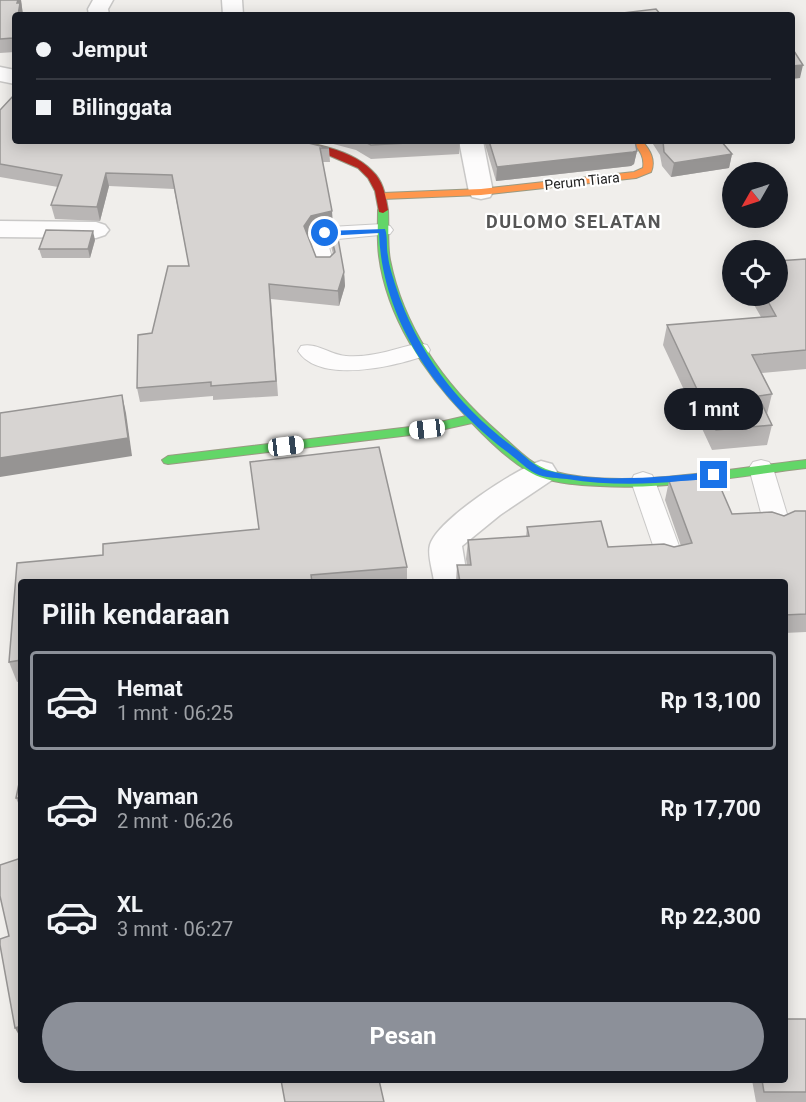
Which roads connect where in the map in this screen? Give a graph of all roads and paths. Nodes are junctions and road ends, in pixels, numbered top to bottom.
1 (293, 144) edge
2 (472, 144) edge
3 (639, 144) edge
4 (481, 192) junction
5 (383, 196) junction
6 (0, 228) edge
7 (96, 230) dead end
8 (378, 231) junction
9 (324, 265) edge
10 (309, 351) dead end
11 (411, 353) junction
12 (475, 418) junction
13 (168, 460) dead end
14 (806, 464) edge
15 (763, 475) junction
16 (532, 478) junction
17 (646, 488) junction
18 (776, 518) edge
19 (669, 554) edge
20 (451, 579) edge

1 - 5 street
2 - 4 street
3 - 4 street, Perum Tiara
4 - 5 street, Perum Tiara
5 - 8 street
6 - 7 street
8 - 9 lane
8 - 11 street
10 - 11 lane
11 - 12 street
12 - 13 street
12 - 16 street
14 - 15 street
15 - 17 street
15 - 18 lane
16 - 17 street
16 - 20 street
17 - 19 lane

